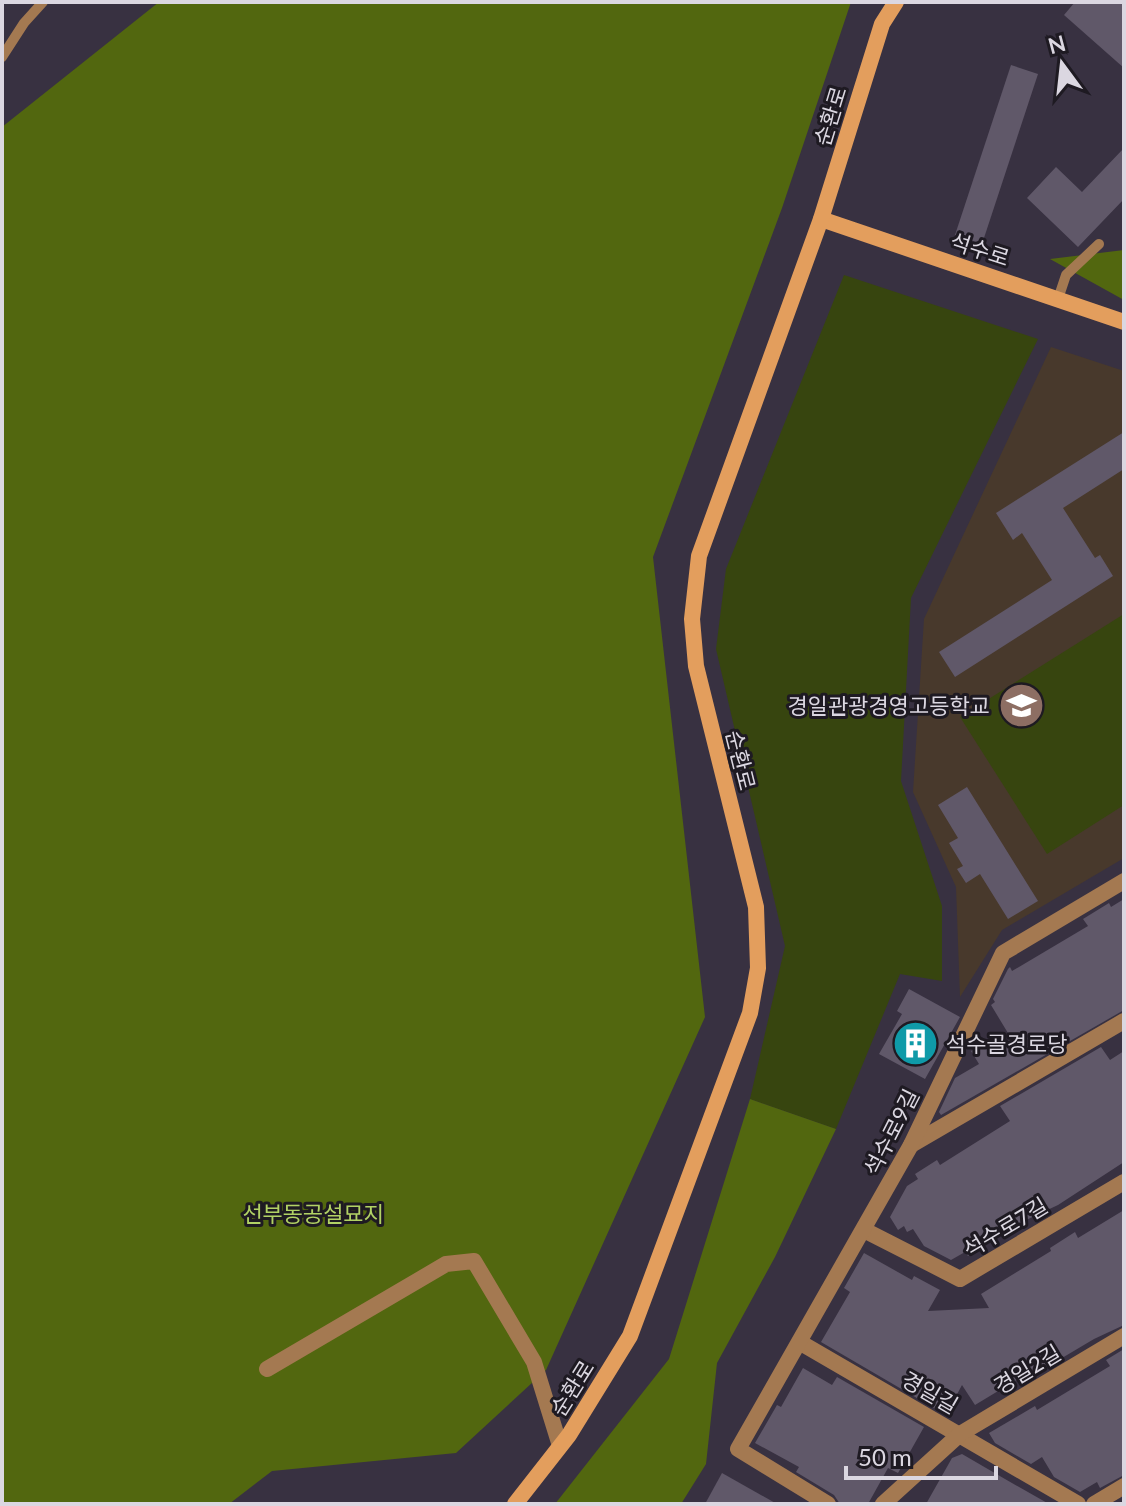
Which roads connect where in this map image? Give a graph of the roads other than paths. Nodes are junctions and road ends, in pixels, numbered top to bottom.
1 (43, 2) edge
2 (896, 2) edge
3 (2, 57) edge
4 (821, 219) junction
5 (1099, 244) dead end
6 (1058, 299) junction
7 (1124, 322) edge
8 (1124, 881) edge
9 (1124, 1021) edge
10 (911, 1145) junction
11 (1124, 1182) edge
12 (864, 1230) junction
13 (1124, 1336) edge
14 (801, 1343) junction
15 (267, 1369) dead end
16 (960, 1434) junction
17 (560, 1446) junction
18 (1124, 1486) edge
19 (515, 1504) edge
20 (828, 1504) edge
21 (883, 1504) edge
22 (1078, 1504) edge
23 (1094, 1504) edge

1 - 3 lane
2 - 4 main road, 순환로
4 - 6 main road, 석수로
4 - 17 main road, 순환로
5 - 6 lane
6 - 7 main road, 석수로
8 - 10 street, 석수로9길
9 - 10 street
10 - 12 street, 석수로9길
11 - 12 street, 석수로7길
12 - 14 street, 석수로9길
13 - 16 street, 경일2길
14 - 16 street, 경일길
14 - 20 street, 석수로9길
15 - 17 street
16 - 21 street, 경일2길
16 - 22 street, 경일길
17 - 19 main road, 순환로
18 - 23 street

